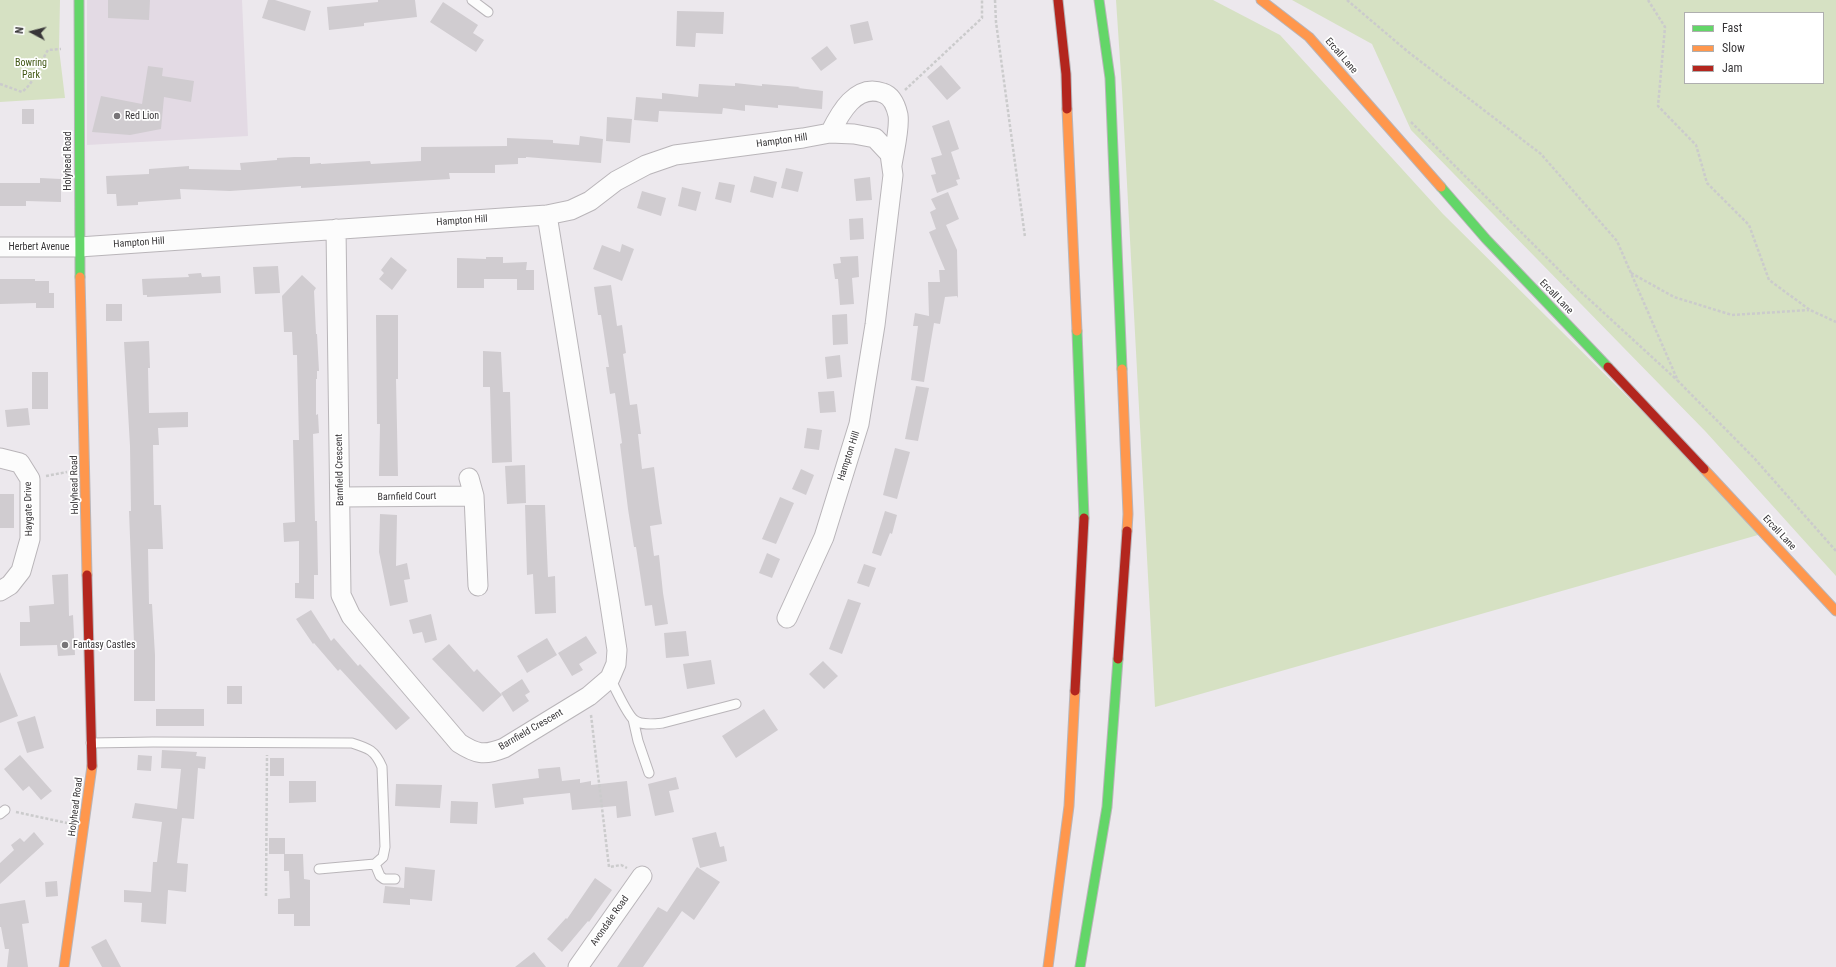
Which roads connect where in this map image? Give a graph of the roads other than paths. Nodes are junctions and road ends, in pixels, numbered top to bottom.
1 (79, 0) edge
2 (472, 0) edge
3 (1058, 0) edge
4 (1098, 0) edge
5 (1261, 0) edge
6 (488, 12) dead end
7 (830, 133) junction
8 (892, 165) junction
9 (547, 215) junction
10 (336, 229) junction
11 (0, 247) edge
12 (79, 247) junction
13 (0, 458) edge
14 (340, 498) junction
15 (478, 586) dead end
16 (0, 591) edge
17 (1836, 611) edge
18 (787, 618) dead end
19 (610, 678) junction
20 (736, 704) dead end
21 (633, 719) junction
22 (91, 744) junction
23 (649, 773) dead end
24 (375, 864) junction
25 (319, 869) dead end
26 (642, 876) road end
27 (395, 879) dead end
28 (64, 967) edge
29 (578, 967) edge
30 (1048, 967) edge
31 (1080, 967) edge

1 - 12 main road, Holyhead Road
2 - 6 lane
3 - 30 main road
4 - 31 main road
5 - 17 main road, Ercall Lane
7 - 8 street, Hampton Hill
7 - 8 street, Hampton Hill
7 - 9 street, Hampton Hill
8 - 18 street, Hampton Hill
9 - 10 street, Hampton Hill
9 - 19 street
10 - 12 street, Hampton Hill
10 - 14 street, Barnfield Crescent
11 - 12 street, Herbert Avenue
12 - 22 main road, Holyhead Road
13 - 16 street, Haygate Drive
14 - 15 street, Barnfield Court
14 - 19 street, Barnfield Crescent
19 - 21 lane
20 - 21 lane
21 - 23 lane
22 - 24 lane
22 - 28 main road, Holyhead Road
24 - 25 lane
24 - 27 lane
26 - 29 street, Avondale Road

